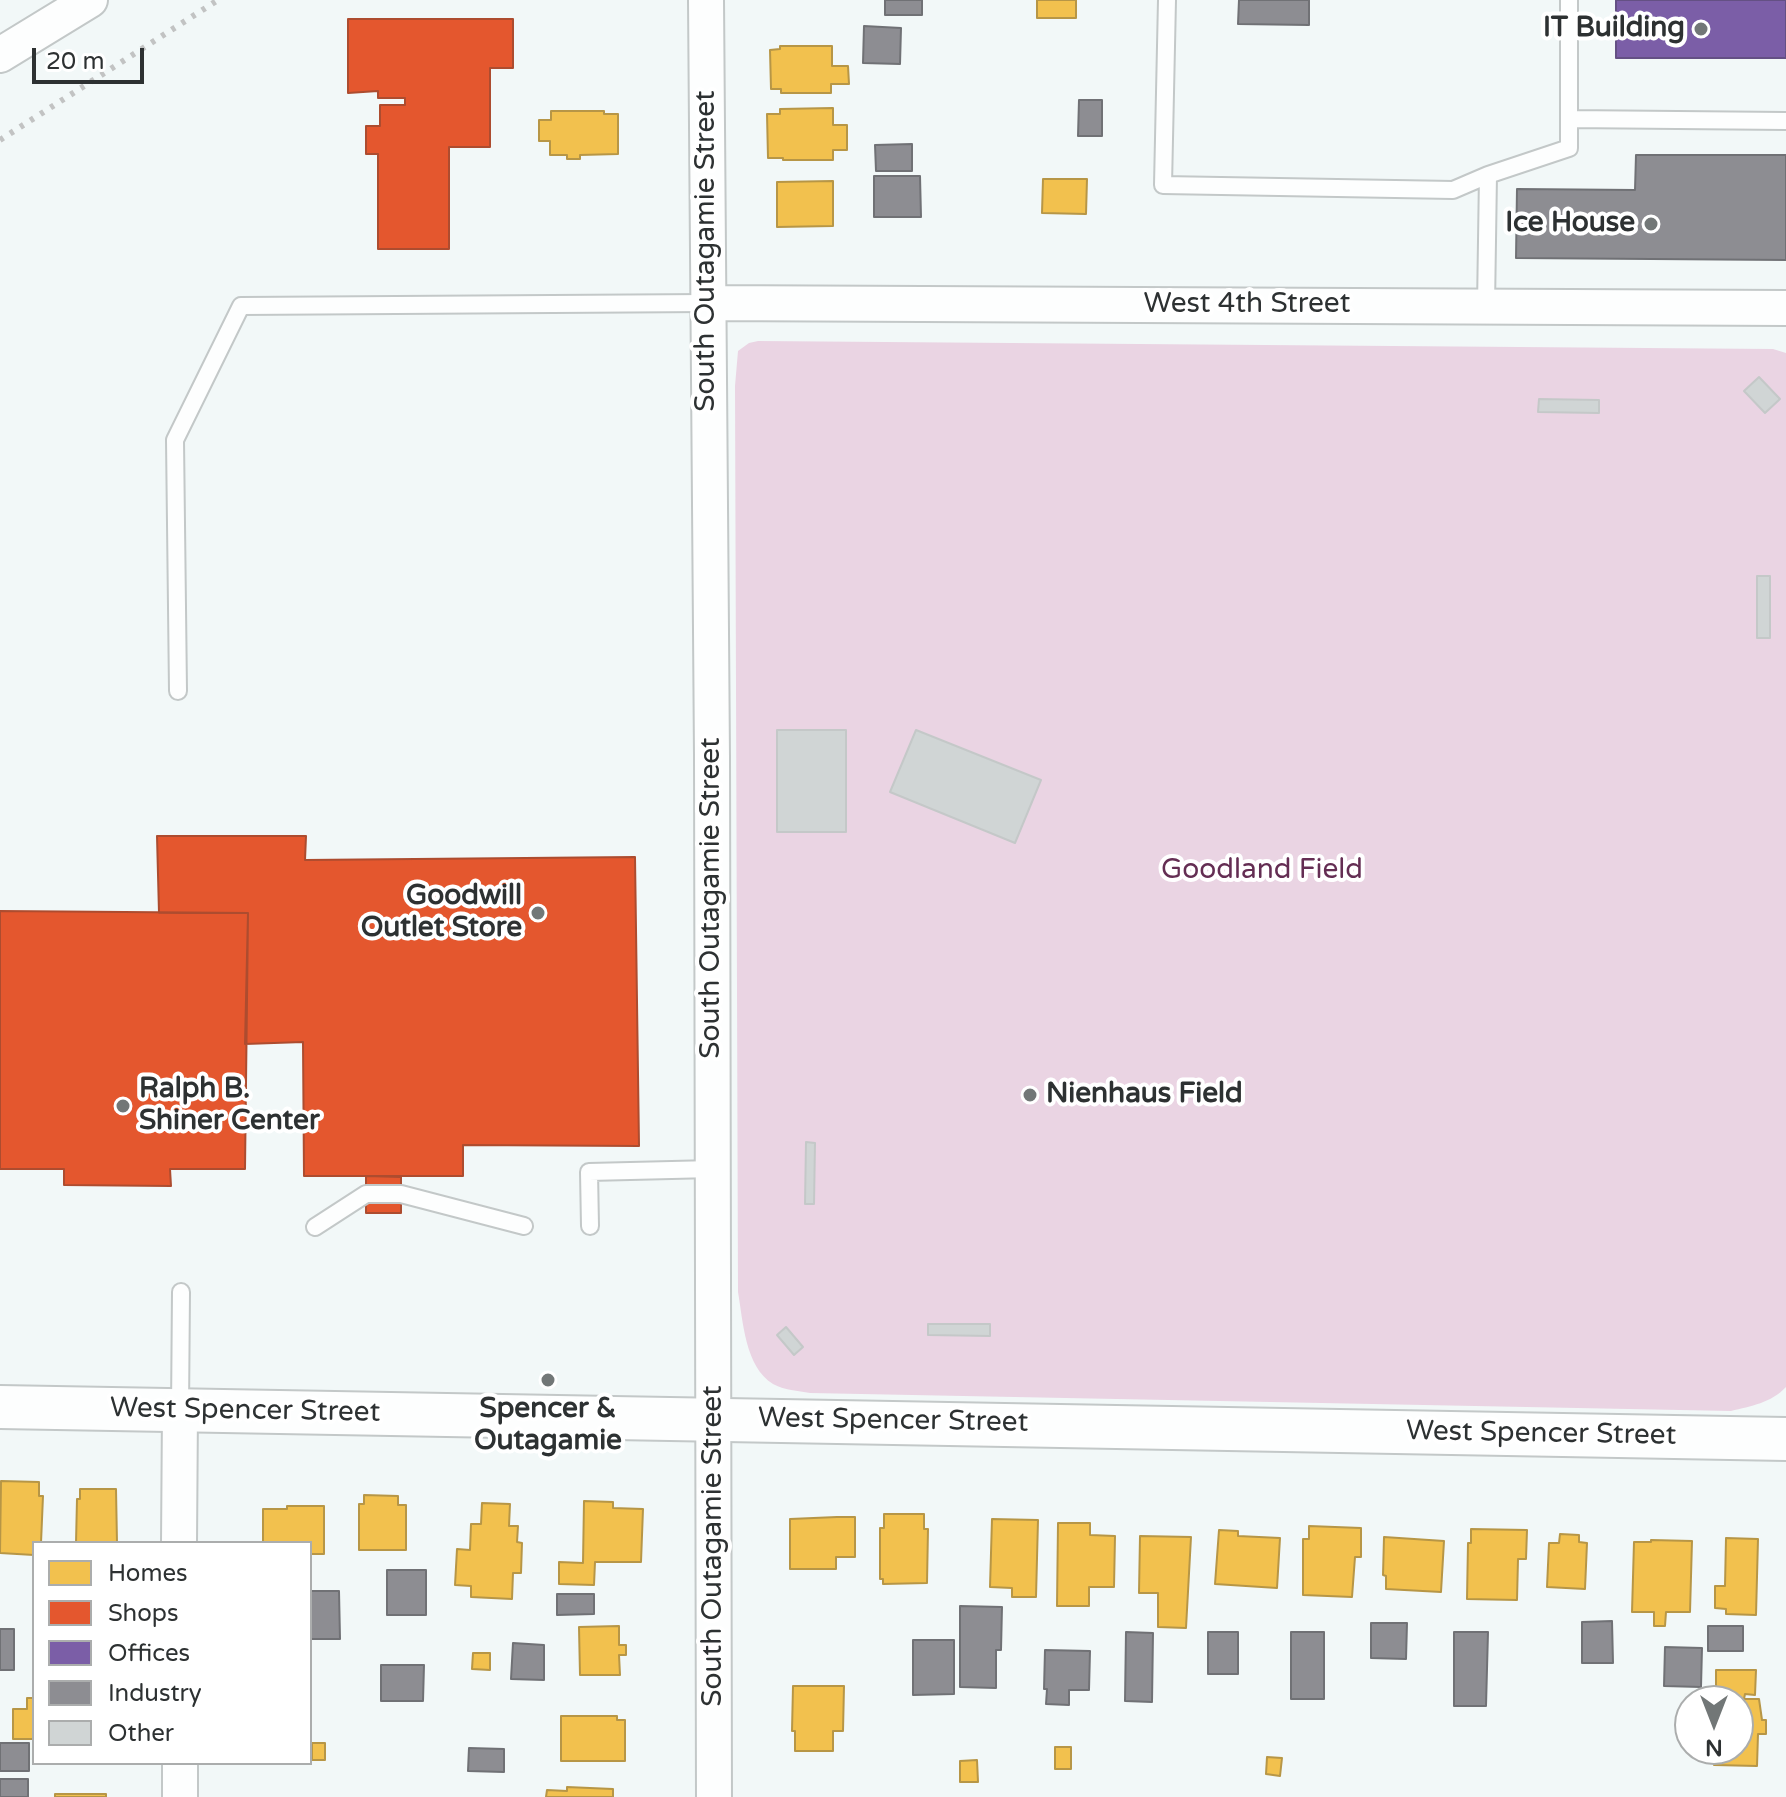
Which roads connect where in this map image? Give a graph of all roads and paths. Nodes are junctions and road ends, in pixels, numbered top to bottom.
1 (90, 0) edge
2 (706, 0) edge
3 (1167, 0) edge
4 (1569, 0) edge
5 (0, 55) edge
6 (1569, 119) junction
7 (1786, 121) edge
8 (1488, 175) junction
9 (707, 303) junction
10 (1486, 306) junction
11 (1786, 308) edge
12 (178, 691) dead end
13 (713, 1169) junction
14 (524, 1226) dead end
15 (590, 1226) dead end
16 (315, 1227) dead end
17 (181, 1292) dead end
18 (0, 1407) edge
19 (180, 1410) junction
20 (713, 1418) junction
21 (1786, 1439) edge
22 (179, 1541) edge
23 (180, 1765) edge
24 (180, 1797) edge
25 (714, 1797) edge

1 - 5 street
2 - 9 street, South Outagamie Street
3 - 8 lane
4 - 6 lane
6 - 7 lane
6 - 8 lane
8 - 10 lane
9 - 10 street, West 4th Street
9 - 12 lane
9 - 13 street, South Outagamie Street
10 - 11 street, West 4th Street
13 - 15 lane
13 - 20 street, South Outagamie Street
14 - 16 lane
17 - 19 lane
18 - 19 street, West Spencer Street
19 - 20 street, West Spencer Street
19 - 22 street
20 - 21 street, West Spencer Street
20 - 25 street, South Outagamie Street
23 - 24 street

